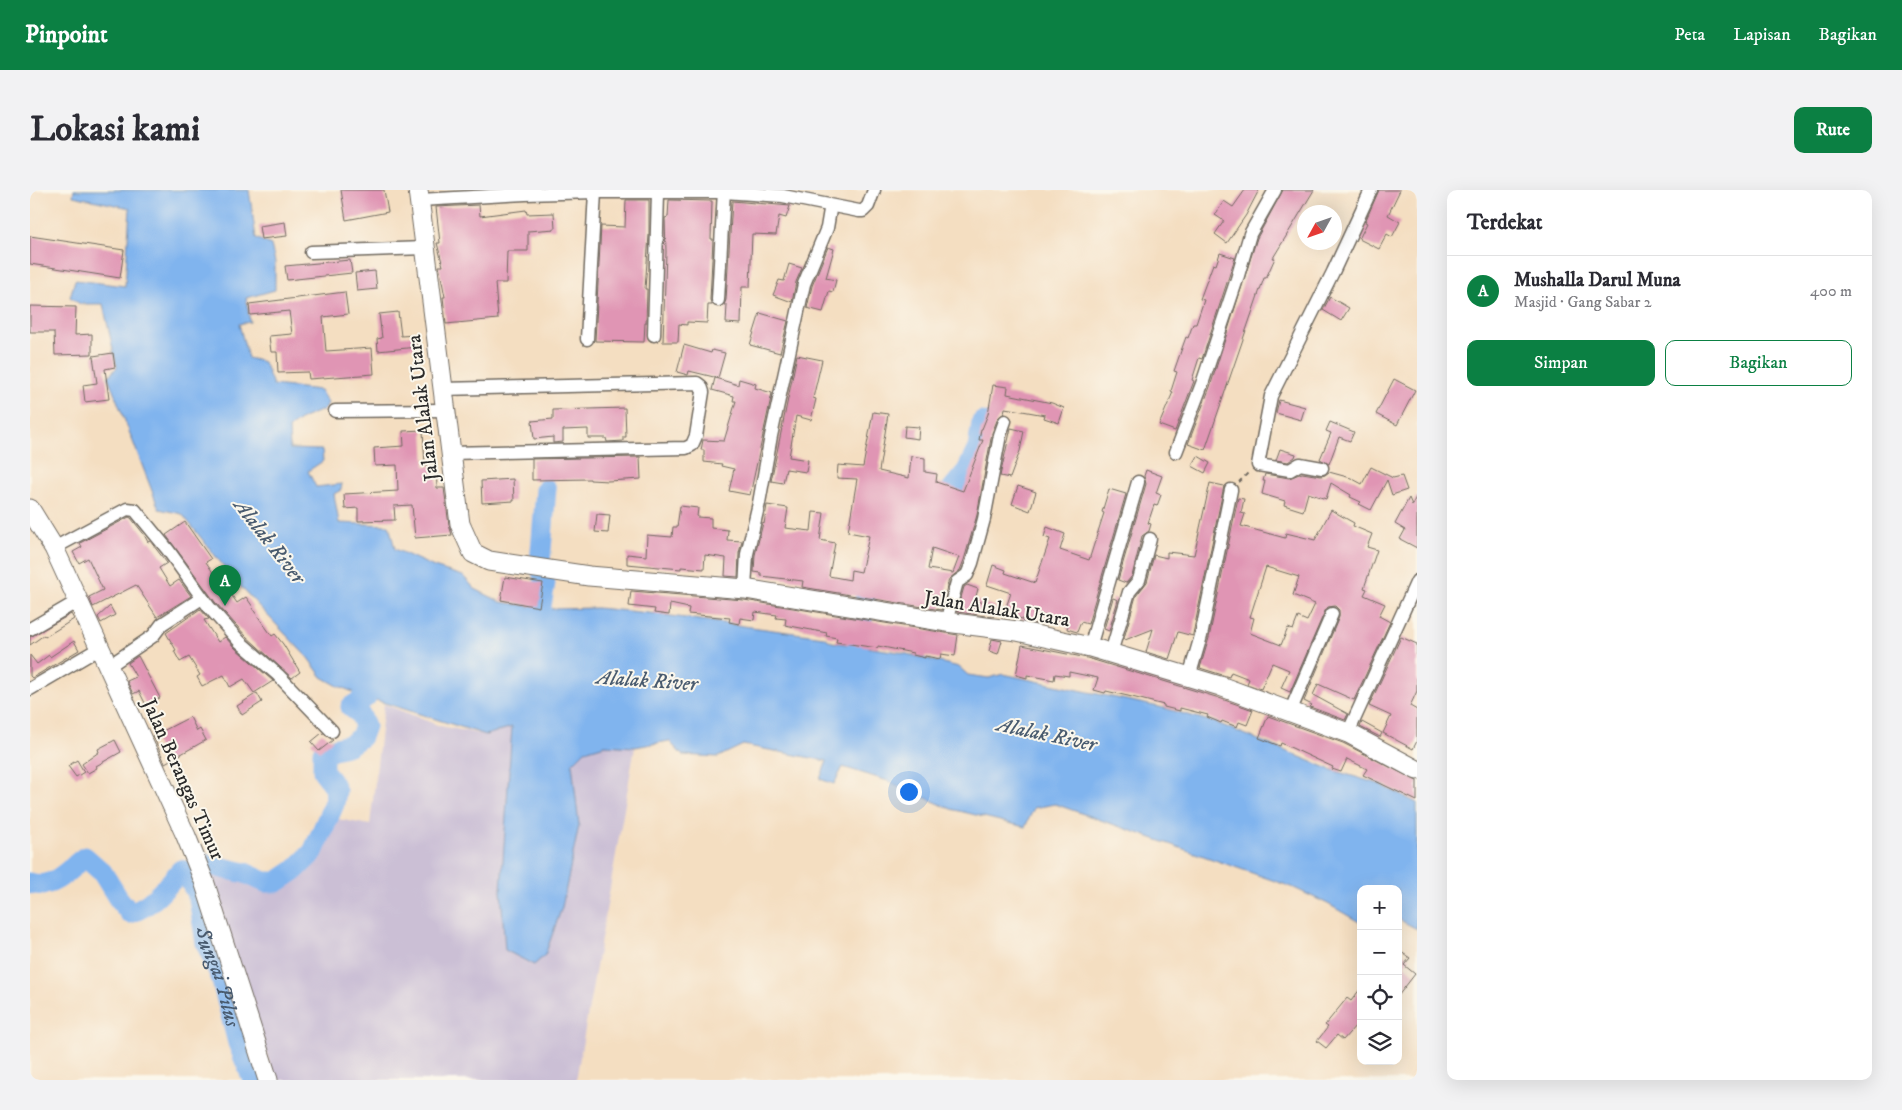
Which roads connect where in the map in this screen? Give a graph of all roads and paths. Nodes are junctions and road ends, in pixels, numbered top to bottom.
1 (874, 190) edge
2 (1274, 190) edge
3 (1371, 190) edge
4 (724, 191) edge
5 (595, 192) junction
6 (658, 192) junction
7 (419, 195) edge
8 (829, 206) junction
9 (425, 248) junction
10 (311, 252) dead end
11 (718, 300) dead end
12 (654, 335) dead end
13 (588, 339) dead end
14 (442, 389) junction
15 (445, 410) junction
16 (335, 411) dead end
17 (1005, 421) dead end
18 (1176, 452) dead end
19 (450, 453) junction
20 (1258, 465) junction
21 (1322, 468) dead end
22 (1138, 482) dead end
23 (1231, 490) joint
24 (30, 509) edge
25 (1150, 538) dead end
26 (54, 548) junction
27 (1417, 581) edge
28 (745, 588) junction
29 (202, 598) junction
30 (78, 601) junction
31 (1332, 614) dead end
32 (946, 622) junction
33 (30, 629) edge
34 (1090, 647) junction
35 (100, 648) junction
36 (1111, 653) junction
37 (109, 666) junction
38 (1190, 677) junction
39 (30, 689) edge
40 (1290, 712) junction
41 (332, 731) dead end
42 (1348, 733) junction
43 (1417, 770) edge
44 (268, 1080) edge

1 - 8 street
2 - 18 street
3 - 20 street
4 - 6 street
4 - 8 street
4 - 11 street
5 - 6 street
5 - 7 street
5 - 13 street
6 - 12 street
7 - 9 main road, Jalan Alalak Utara
8 - 28 street
9 - 10 street
9 - 14 main road, Jalan Alalak Utara
14 - 15 main road, Jalan Alalak Utara
14 - 19 street
15 - 16 street
15 - 19 main road, Jalan Alalak Utara
17 - 32 street
19 - 28 main road, Jalan Alalak Utara
20 - 21 street
20 - 23 path
22 - 34 street
23 - 38 street
24 - 26 main road, Jalan Berangas Timur
25 - 36 street
26 - 29 street
26 - 30 main road, Jalan Berangas Timur
27 - 42 street
28 - 32 main road, Jalan Alalak Utara
29 - 37 street
29 - 41 street
30 - 33 street
30 - 35 main road, Jalan Berangas Timur
31 - 40 street
32 - 34 main road, Jalan Alalak Utara
34 - 36 main road, Jalan Alalak Utara
35 - 37 main road, Jalan Berangas Timur
35 - 39 street
36 - 38 main road, Jalan Alalak Utara
37 - 44 main road, Jalan Berangas Timur
38 - 40 main road, Jalan Alalak Utara
40 - 42 main road, Jalan Alalak Utara
42 - 43 main road, Jalan Alalak Utara

